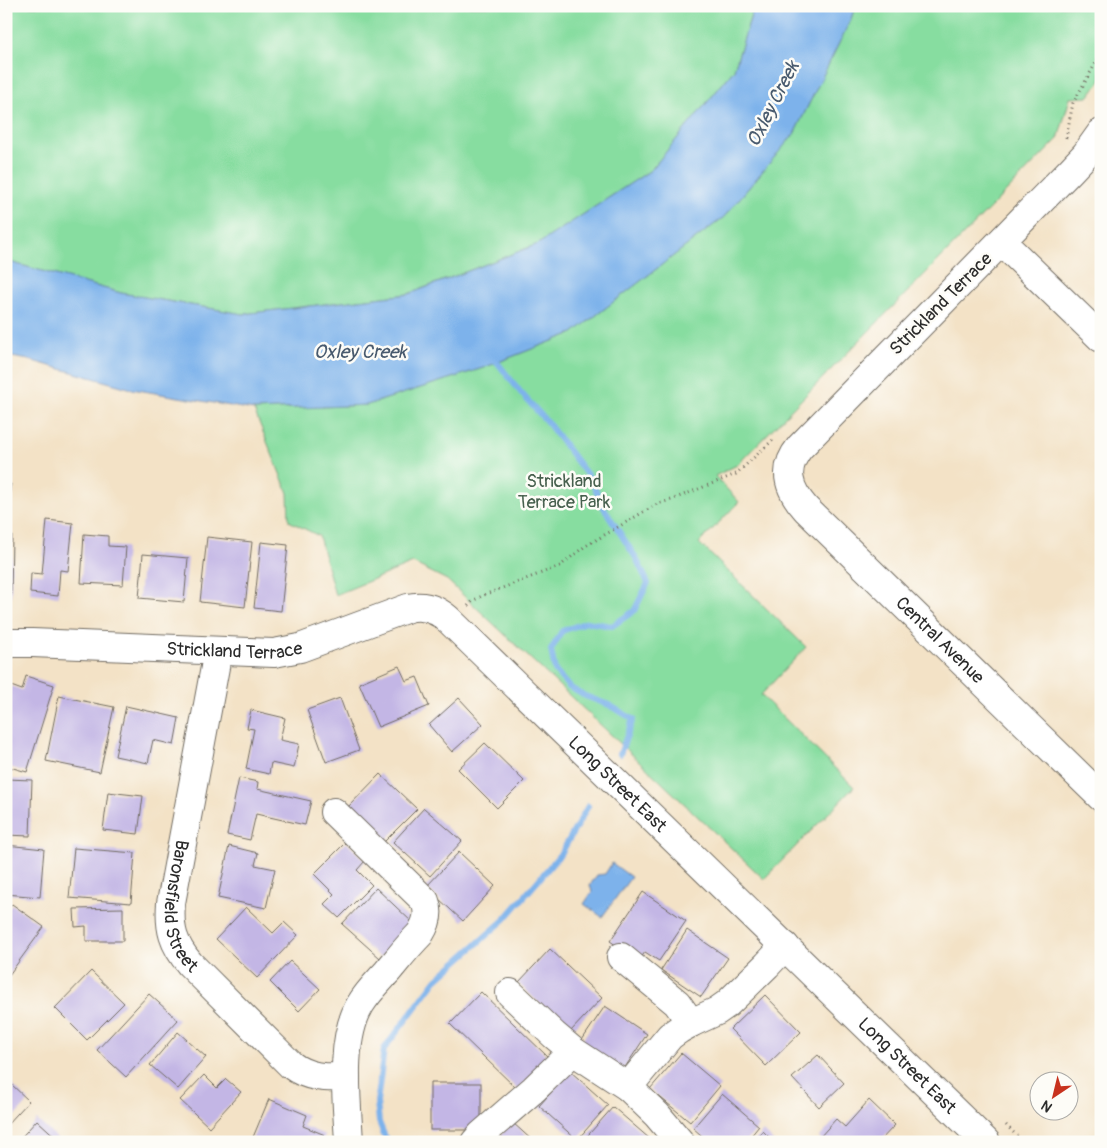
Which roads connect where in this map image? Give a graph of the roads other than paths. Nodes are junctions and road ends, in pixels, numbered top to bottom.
1 (1101, 133) edge
2 (1002, 242) junction
3 (1101, 338) edge
4 (789, 477) joint
5 (458, 615) joint
6 (6, 644) edge
7 (218, 651) junction
8 (1101, 797) edge
9 (334, 812) dead end
10 (785, 946) junction
11 (621, 957) dead end
12 (510, 993) dead end
13 (691, 1023) junction
14 (573, 1051) junction
15 (346, 1077) junction
16 (628, 1087) junction
17 (994, 1131) edge
18 (349, 1142) edge
19 (475, 1142) edge
20 (680, 1142) edge

1 - 2 street, Strickland Terrace
2 - 3 street
2 - 4 street, Strickland Terrace
4 - 8 street, Central Avenue
5 - 7 street, Strickland Terrace
5 - 10 street, Long Street East
6 - 7 street, Strickland Terrace
7 - 15 street, Baronsfield Street
9 - 15 street
10 - 13 street
10 - 17 street, Long Street East
11 - 13 street
12 - 14 street
13 - 16 street
14 - 16 street
14 - 19 street
15 - 18 street
16 - 20 street

